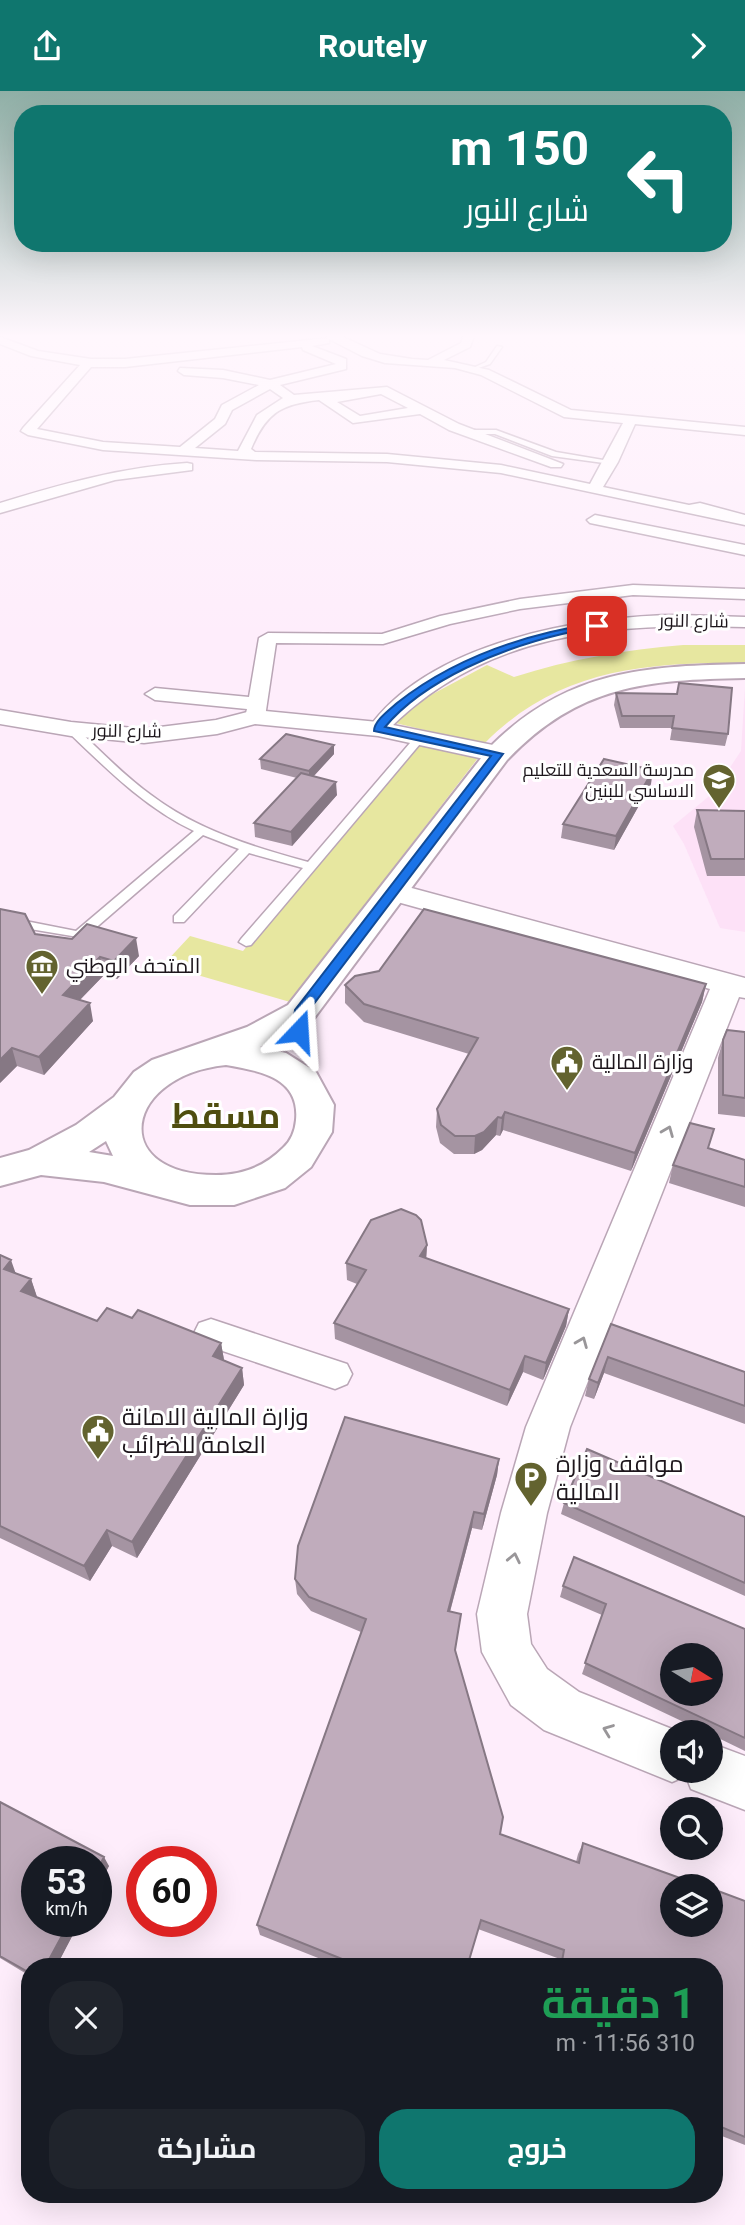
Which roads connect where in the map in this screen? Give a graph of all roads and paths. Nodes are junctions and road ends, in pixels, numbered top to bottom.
1 (51, 436) edge
2 (202, 436) edge
3 (250, 436) edge
4 (477, 436) edge
5 (506, 436) edge
6 (623, 436) edge
7 (139, 447) junction
8 (182, 451) junction
9 (256, 455) junction
10 (611, 462) junction
11 (134, 471) junction
12 (513, 471) junction
13 (573, 471) junction
14 (593, 485) junction
15 (0, 508) edge
16 (689, 510) junction
17 (718, 514) junction
18 (595, 520) dead end
19 (745, 520) edge
20 (664, 534) junction
21 (745, 550) edge
22 (745, 593) edge
23 (520, 604) junction
24 (745, 622) edge
25 (560, 632) junction
26 (745, 671) edge
27 (155, 694) dead end
28 (256, 710) junction
29 (0, 717) edge
30 (71, 729) junction
31 (378, 729) junction
32 (420, 738) junction
33 (498, 754) junction
34 (201, 831) junction
35 (246, 849) junction
36 (310, 866) junction
37 (393, 892) junction
38 (179, 919) dead end
39 (0, 920) edge
40 (246, 942) dead end
41 (737, 986) edge
42 (300, 1013) junction
43 (207, 1054) junction
44 (304, 1082) junction
45 (127, 1106) junction
46 (41, 1161) junction
47 (0, 1172) edge
48 (170, 1185) junction
49 (211, 1333) dead end
50 (335, 1374) dead end
51 (660, 1750) edge
52 (723, 1775) edge
53 (745, 1783) edge

1 - 7 street
2 - 8 street
3 - 9 street
4 - 13 street
5 - 10 lane
6 - 10 street
7 - 8 street
7 - 11 street
8 - 9 street
9 - 11 street
9 - 12 street
10 - 14 street
11 - 15 street
12 - 13 street
12 - 14 street
13 - 14 street
14 - 16 street
14 - 17 street
16 - 17 street
16 - 20 street
17 - 19 street
18 - 20 street
20 - 21 street
22 - 23 street
23 - 25 street
23 - 28 street
24 - 25 street, شارع النور
25 - 31 street, شارع النور
26 - 33 main road
27 - 28 street
28 - 30 street, شارع النور
28 - 31 street, شارع النور
29 - 30 street, شارع النور
30 - 34 lane
31 - 32 street, شارع النور
32 - 33 street, شارع النور
32 - 36 lane
33 - 37 main road
34 - 35 lane
34 - 39 lane
35 - 36 lane
35 - 38 lane
36 - 40 lane
37 - 41 street
37 - 42 main road
51 -> 41 street
42 - 43 main road
42 - 44 main road
43 - 44 main road
43 - 45 main road
44 - 48 main road
45 - 46 main road
45 - 48 main road
46 - 47 main road
46 - 48 main road
49 - 50 street
52 - 53 street

